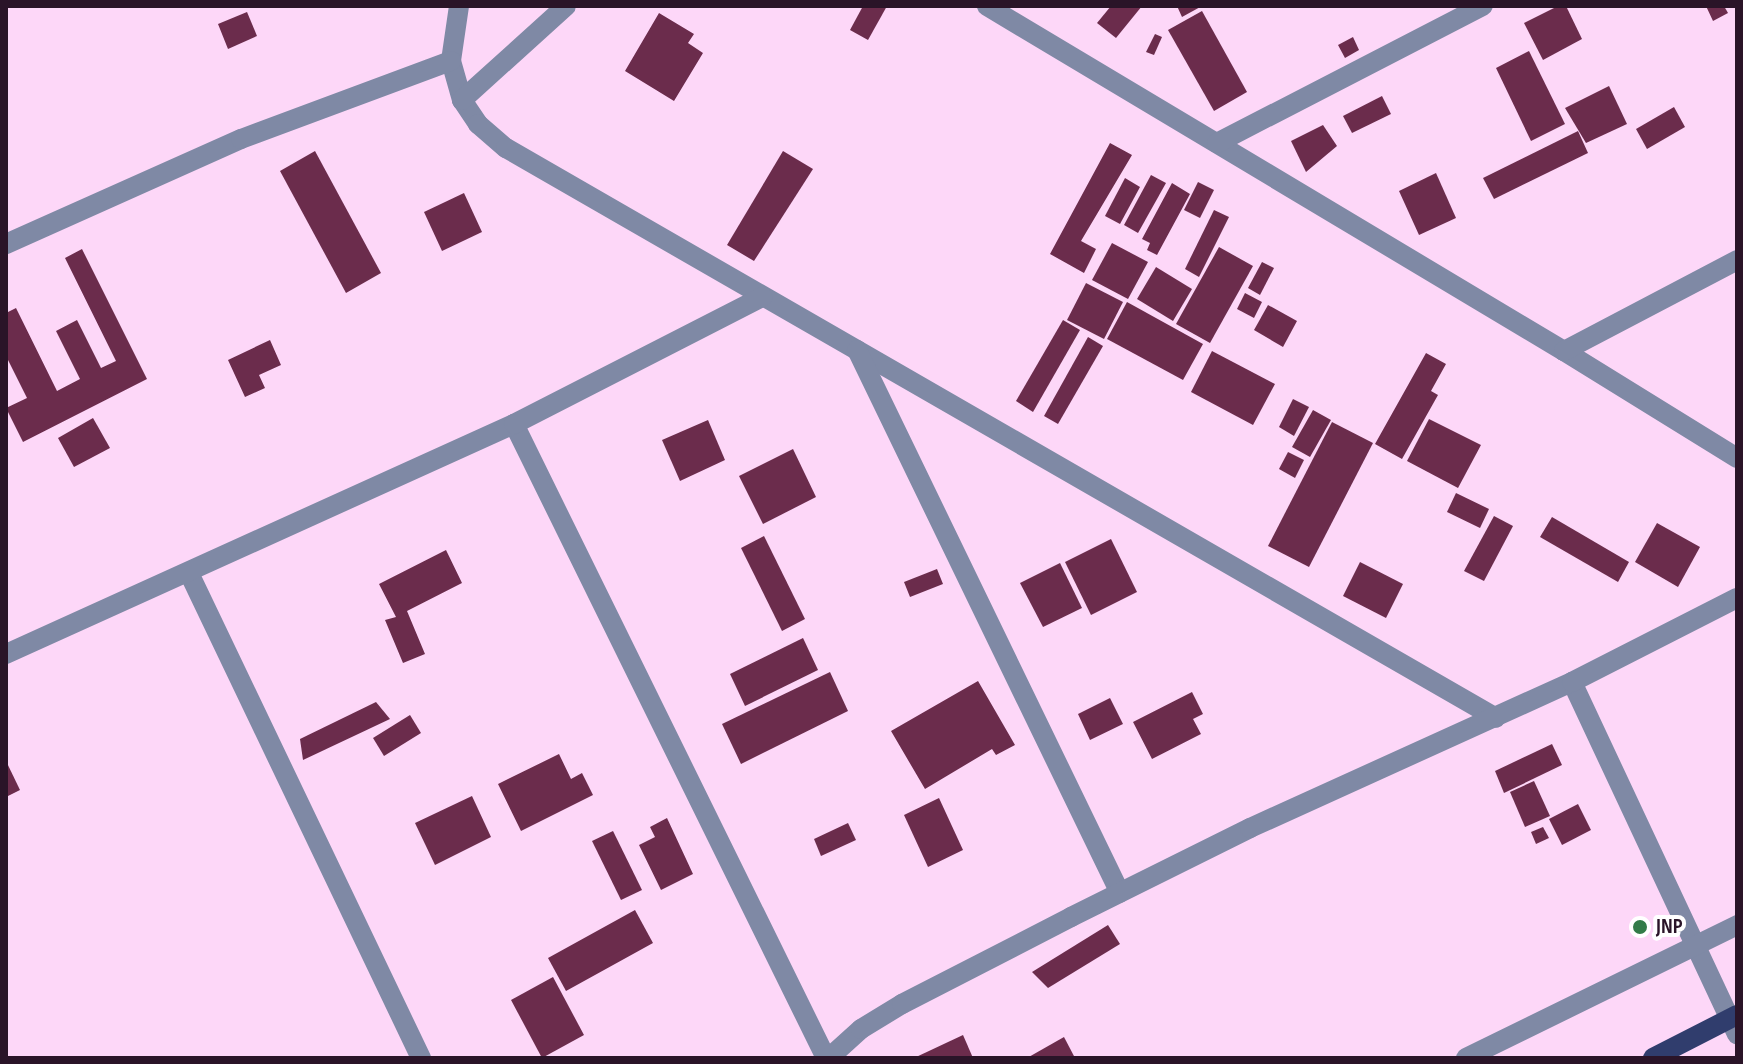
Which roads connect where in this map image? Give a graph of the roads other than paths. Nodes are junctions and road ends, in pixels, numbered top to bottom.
1 (459, 6) edge
2 (566, 6) edge
3 (987, 6) edge
4 (1483, 6) edge
5 (451, 61) junction
6 (462, 100) junction
7 (1217, 143) junction
8 (6, 244) edge
9 (1737, 260) edge
10 (762, 297) junction
11 (857, 350) junction
12 (1564, 351) junction
13 (514, 424) junction
14 (1737, 458) edge
15 (189, 573) junction
16 (1737, 598) edge
17 (6, 654) edge
18 (1572, 682) junction
19 (1496, 718) junction
20 (1120, 893) junction
21 (1737, 925) edge
22 (1697, 946) junction
23 (1735, 1022) edge
24 (421, 1058) edge
25 (827, 1058) edge
26 (1466, 1058) edge
27 (1653, 1058) edge

1 - 5 street
2 - 6 street
3 - 7 street
4 - 7 street
5 - 6 street
5 - 8 street
6 - 10 street
7 - 12 street
9 - 12 street
10 - 11 street
10 - 13 street
11 - 19 street
11 - 20 street
12 - 14 street
13 - 15 street
13 - 25 street
15 - 17 street
15 - 24 street
16 - 18 street
18 - 19 street
18 - 22 street
19 - 20 street
20 - 25 street
21 - 22 street
22 - 23 street
22 - 26 street
23 - 27 main road

